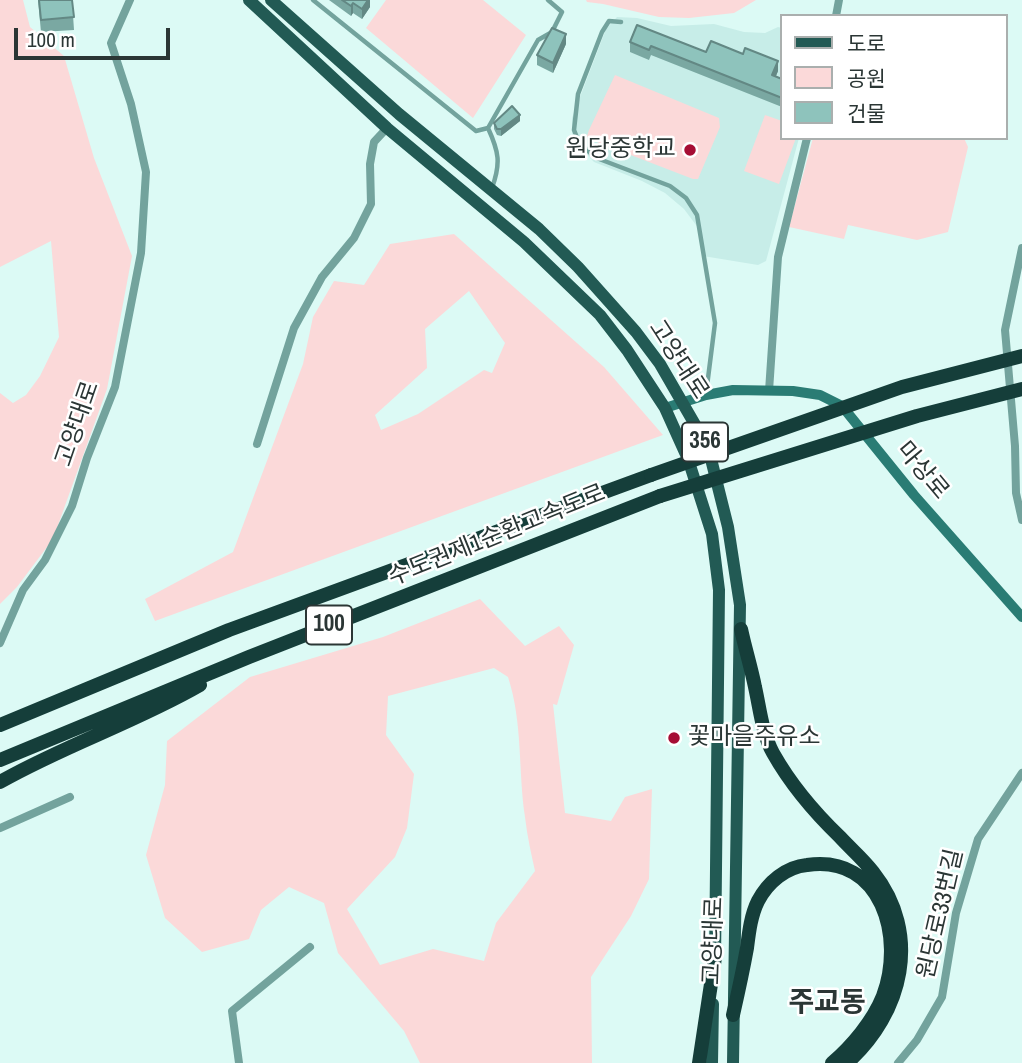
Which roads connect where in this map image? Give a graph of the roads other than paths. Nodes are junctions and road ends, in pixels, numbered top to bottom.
1 (130, 0) edge
2 (249, 0) edge
3 (271, 0) edge
4 (313, 0) edge
5 (548, 0) edge
6 (621, 22) dead end
7 (387, 128) junction
8 (488, 128) junction
9 (807, 140) edge
10 (494, 192) junction
11 (1022, 248) edge
12 (1022, 356) edge
13 (1022, 389) edge
14 (769, 391) junction
15 (706, 395) junction
16 (682, 402) junction
17 (664, 408) junction
18 (257, 444) dead end
19 (1022, 520) edge
20 (1022, 618) edge
21 (741, 629) junction
22 (0, 643) edge
23 (249, 657) junction
24 (0, 725) edge
25 (0, 760) edge
26 (1022, 773) edge
27 (0, 782) edge
28 (70, 797) dead end
29 (0, 828) edge
30 (310, 947) dead end
31 (716, 951) junction
32 (733, 1015) junction
33 (240, 1063) edge
34 (699, 1063) edge
35 (712, 1063) edge
36 (733, 1063) edge
37 (832, 1063) edge
38 (847, 1063) edge
39 (898, 1063) edge

1 - 22 street, 고양대로
2 - 7 main road, 고양대로 / 356
3 - 10 main road, 고양대로 / 356
4 - 8 lane
5 - 8 lane
6 - 15 lane
7 - 17 main road, 고양대로 / 356
7 - 18 street
8 - 10 lane
9 - 14 street
10 - 16 main road, 고양대로 / 356
11 - 19 street
12 - 24 highway, 수도권제1순환고속도로 / 100, bridge
13 - 23 highway, 수도권제1순환고속도로 / 100, bridge
14 - 15 street, 마상로
14 - 20 street, 마상로
15 - 16 street, 마상로
16 - 17 street, 마상로
16 - 21 main road, 고양대로 / 356
17 - 31 main road, 고양대로 / 356
21 - 32 main road, 고양대로 / 356
21 - 38 highway
23 - 25 highway, 수도권제1순환고속도로 / 100
23 - 27 highway
26 - 39 street, 원당로33번길
28 - 29 street
30 - 33 street
31 - 34 highway
31 - 35 main road, 고양대로 / 356
32 - 36 main road, 고양대로 / 356
32 - 37 highway

